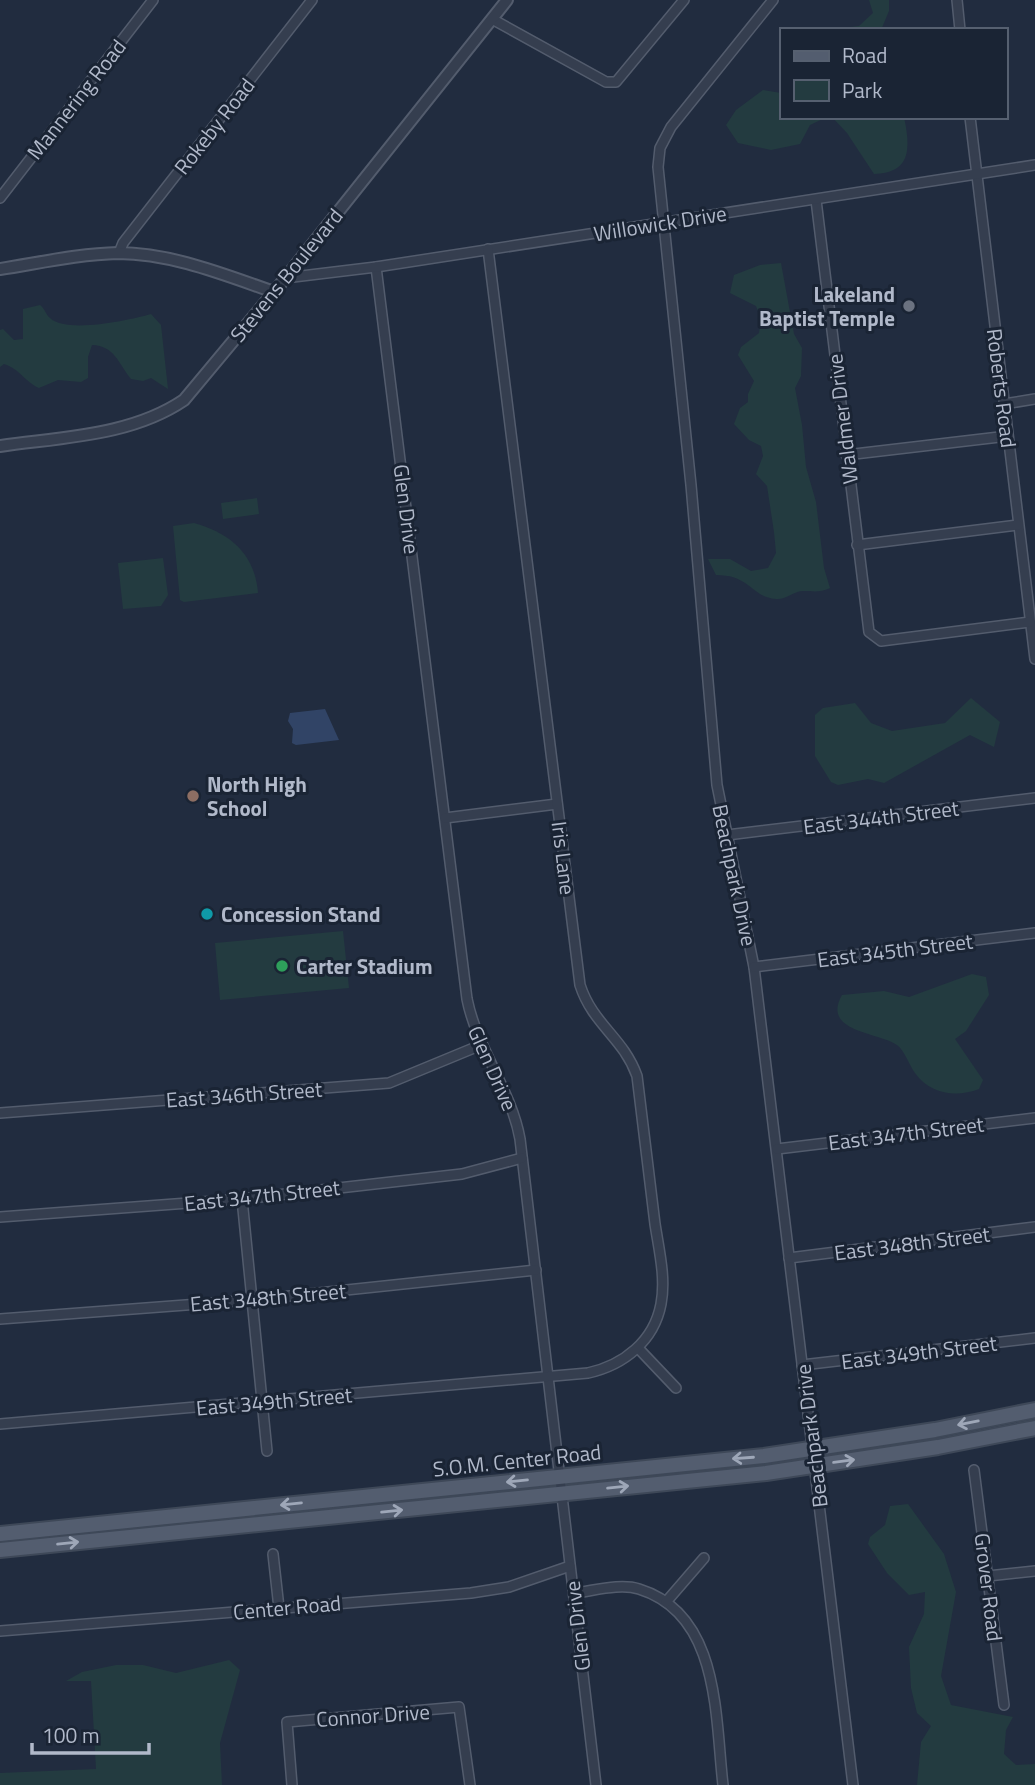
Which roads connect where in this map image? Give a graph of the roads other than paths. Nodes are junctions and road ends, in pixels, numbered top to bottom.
1 (153, 0) edge
2 (312, 0) edge
3 (507, 0) edge
4 (684, 0) edge
5 (773, 0) edge
6 (957, 0) edge
7 (492, 19) junction
8 (960, 28) edge
9 (970, 119) edge
10 (1035, 166) edge
11 (976, 174) junction
12 (0, 198) edge
13 (816, 200) junction
14 (664, 222) junction
15 (488, 249) junction
16 (119, 253) junction
17 (376, 267) junction
18 (0, 269) edge
19 (285, 278) junction
20 (274, 292) junction
21 (1035, 399) edge
22 (1004, 404) junction
23 (1008, 436) junction
24 (0, 446) edge
25 (846, 455) junction
26 (1018, 525) junction
27 (857, 545) junction
28 (1030, 622) junction
29 (1035, 659) edge
30 (1035, 798) edge
31 (557, 804) junction
32 (445, 818) junction
33 (727, 835) junction
34 (1035, 933) edge
35 (754, 967) junction
36 (481, 1045) junction
37 (0, 1113) edge
38 (1035, 1118) edge
39 (777, 1149) junction
40 (522, 1158) junction
41 (242, 1199) junction
42 (0, 1217) edge
43 (1035, 1227) edge
44 (789, 1258) junction
45 (536, 1270) junction
46 (252, 1300) junction
47 (0, 1320) edge
48 (1035, 1338) edge
49 (638, 1348) junction
50 (802, 1366) junction
51 (549, 1377) junction
52 (677, 1388) dead end
53 (262, 1402) junction
54 (1035, 1410) edge
55 (0, 1424) edge
56 (1035, 1428) edge
57 (811, 1448) junction
58 (267, 1451) dead end
59 (814, 1465) junction
60 (974, 1470) dead end
61 (560, 1477) junction
62 (562, 1494) junction
63 (0, 1534) edge
64 (0, 1550) edge
65 (273, 1554) dead end
66 (704, 1558) dead end
67 (570, 1566) junction
68 (1035, 1571) edge
69 (988, 1576) junction
70 (574, 1593) junction
71 (666, 1602) junction
72 (279, 1608) junction
73 (0, 1631) edge
74 (1004, 1705) dead end
75 (292, 1785) edge
76 (470, 1785) edge
77 (596, 1785) edge
78 (723, 1785) edge
79 (853, 1785) edge

1 - 12 street, Mannering Road
2 - 16 street, Rokeby Road
3 - 7 street, Stevens Boulevard
4 - 7 street
5 - 14 street, Beachpark Drive
6 - 8 street
7 - 19 street, Stevens Boulevard
9 - 11 street, Roberts Road
10 - 11 street, Willowick Drive
11 - 13 street, Willowick Drive
11 - 22 street, Roberts Road
13 - 14 street, Willowick Drive
13 - 25 street, Waldmer Drive
14 - 15 street, Willowick Drive
14 - 33 street, Beachpark Drive
15 - 17 street, Willowick Drive
15 - 31 street, Iris Lane
16 - 18 street
16 - 20 street
17 - 19 street, Willowick Drive
17 - 32 street, Glen Drive
19 - 20 street, Stevens Boulevard
20 - 24 street, Stevens Boulevard
21 - 22 street
22 - 23 street, Roberts Road
23 - 25 street
23 - 26 street, Roberts Road
25 - 27 street, Waldmer Drive
26 - 27 street
26 - 28 street, Roberts Road
27 - 28 street, Waldmer Drive
28 - 29 street, Roberts Road
30 - 33 street, East 344th Street
31 - 32 street
31 - 49 street, Iris Lane
32 - 36 street, Glen Drive
33 - 35 street, Beachpark Drive
34 - 35 street, East 345th Street
35 - 39 street, Beachpark Drive
36 - 37 street, East 346th Street
36 - 40 street, Glen Drive
38 - 39 street, East 347th Street
39 - 44 street, Beachpark Drive
40 - 41 street, East 347th Street
40 - 45 street, Glen Drive
41 - 42 street, East 347th Street
41 - 46 street
43 - 44 street, East 348th Street
44 - 50 street, Beachpark Drive
45 - 46 street, East 348th Street
45 - 51 street, Glen Drive
46 - 47 street, East 348th Street
46 - 53 street
48 - 50 street, East 349th Street
49 - 51 street, Iris Lane
49 - 52 street
50 - 57 street, Beachpark Drive
51 - 53 street, East 349th Street
51 - 61 street, Glen Drive
53 - 55 street, East 349th Street
53 - 58 street
54 -> 57 main road, S.O.M. Center Road
59 -> 56 main road, S.O.M. Center Road
57 - 59 street, Beachpark Drive
57 -> 61 main road, S.O.M. Center Road
62 -> 59 main road, S.O.M. Center Road
59 - 79 street, Beachpark Drive
60 - 69 street, Grover Road
61 - 62 street, Glen Drive
61 -> 63 main road, S.O.M. Center Road
64 -> 62 main road, S.O.M. Center Road
62 - 67 street, Glen Drive
65 - 72 street
66 - 71 street
67 - 70 street, Glen Drive
67 - 72 street, Center Road
68 - 69 street
69 - 74 street, Grover Road
70 - 71 street
70 - 77 street, Glen Drive
71 - 78 street
72 - 73 street, Center Road
75 - 76 street, Connor Drive

